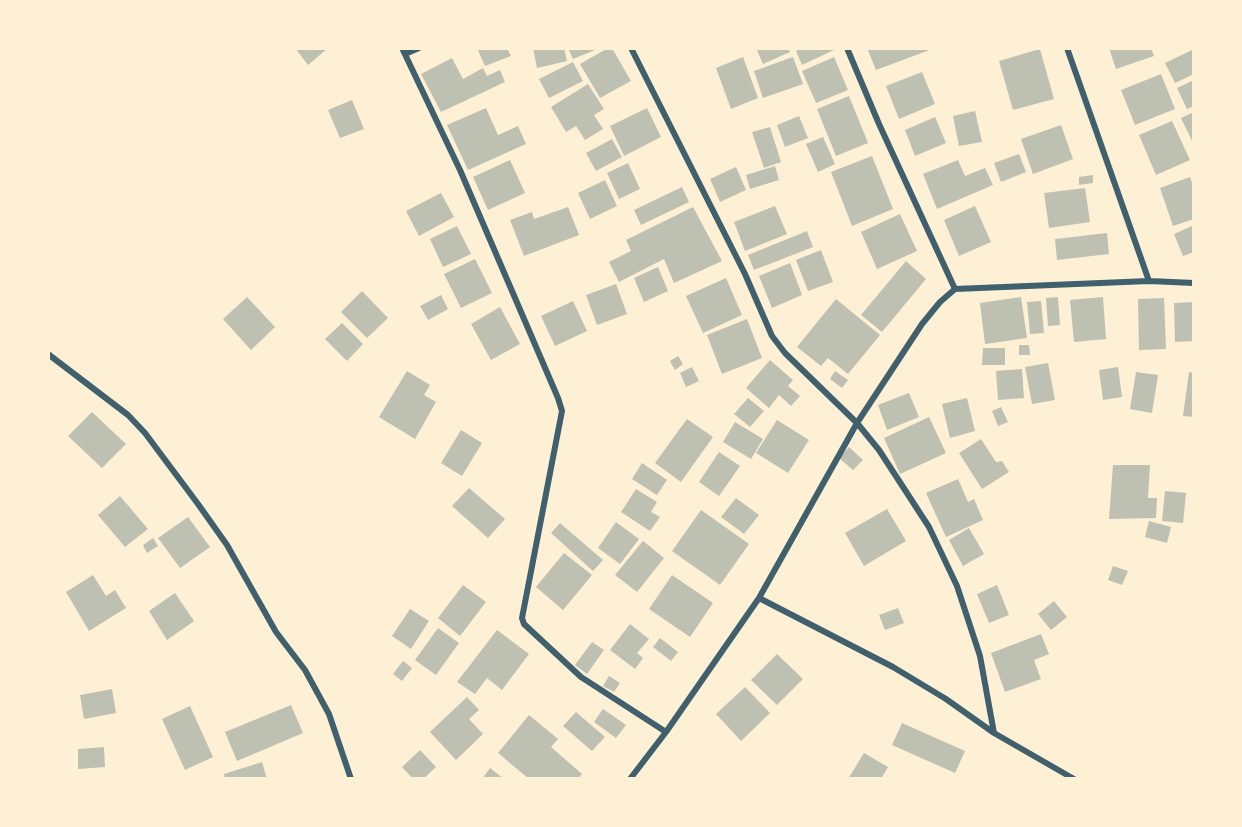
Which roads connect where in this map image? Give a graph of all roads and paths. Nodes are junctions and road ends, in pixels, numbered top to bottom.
1 (419, 48) edge
2 (631, 48) edge
3 (847, 48) edge
4 (1067, 48) edge
5 (404, 51) edge
6 (1149, 281) junction
7 (1194, 283) edge
8 (955, 289) junction
9 (48, 354) edge
10 (857, 423) junction
11 (759, 598) junction
12 (666, 732) junction
13 (994, 733) junction
14 (351, 779) edge
15 (630, 779) edge
16 (1074, 779) edge

1 - 5 street
2 - 10 street
3 - 8 street
4 - 6 street
5 - 12 street
6 - 7 street
6 - 8 street
8 - 10 street
9 - 14 street
10 - 11 street
10 - 13 street
11 - 12 street
11 - 13 street
12 - 15 street
13 - 16 street

